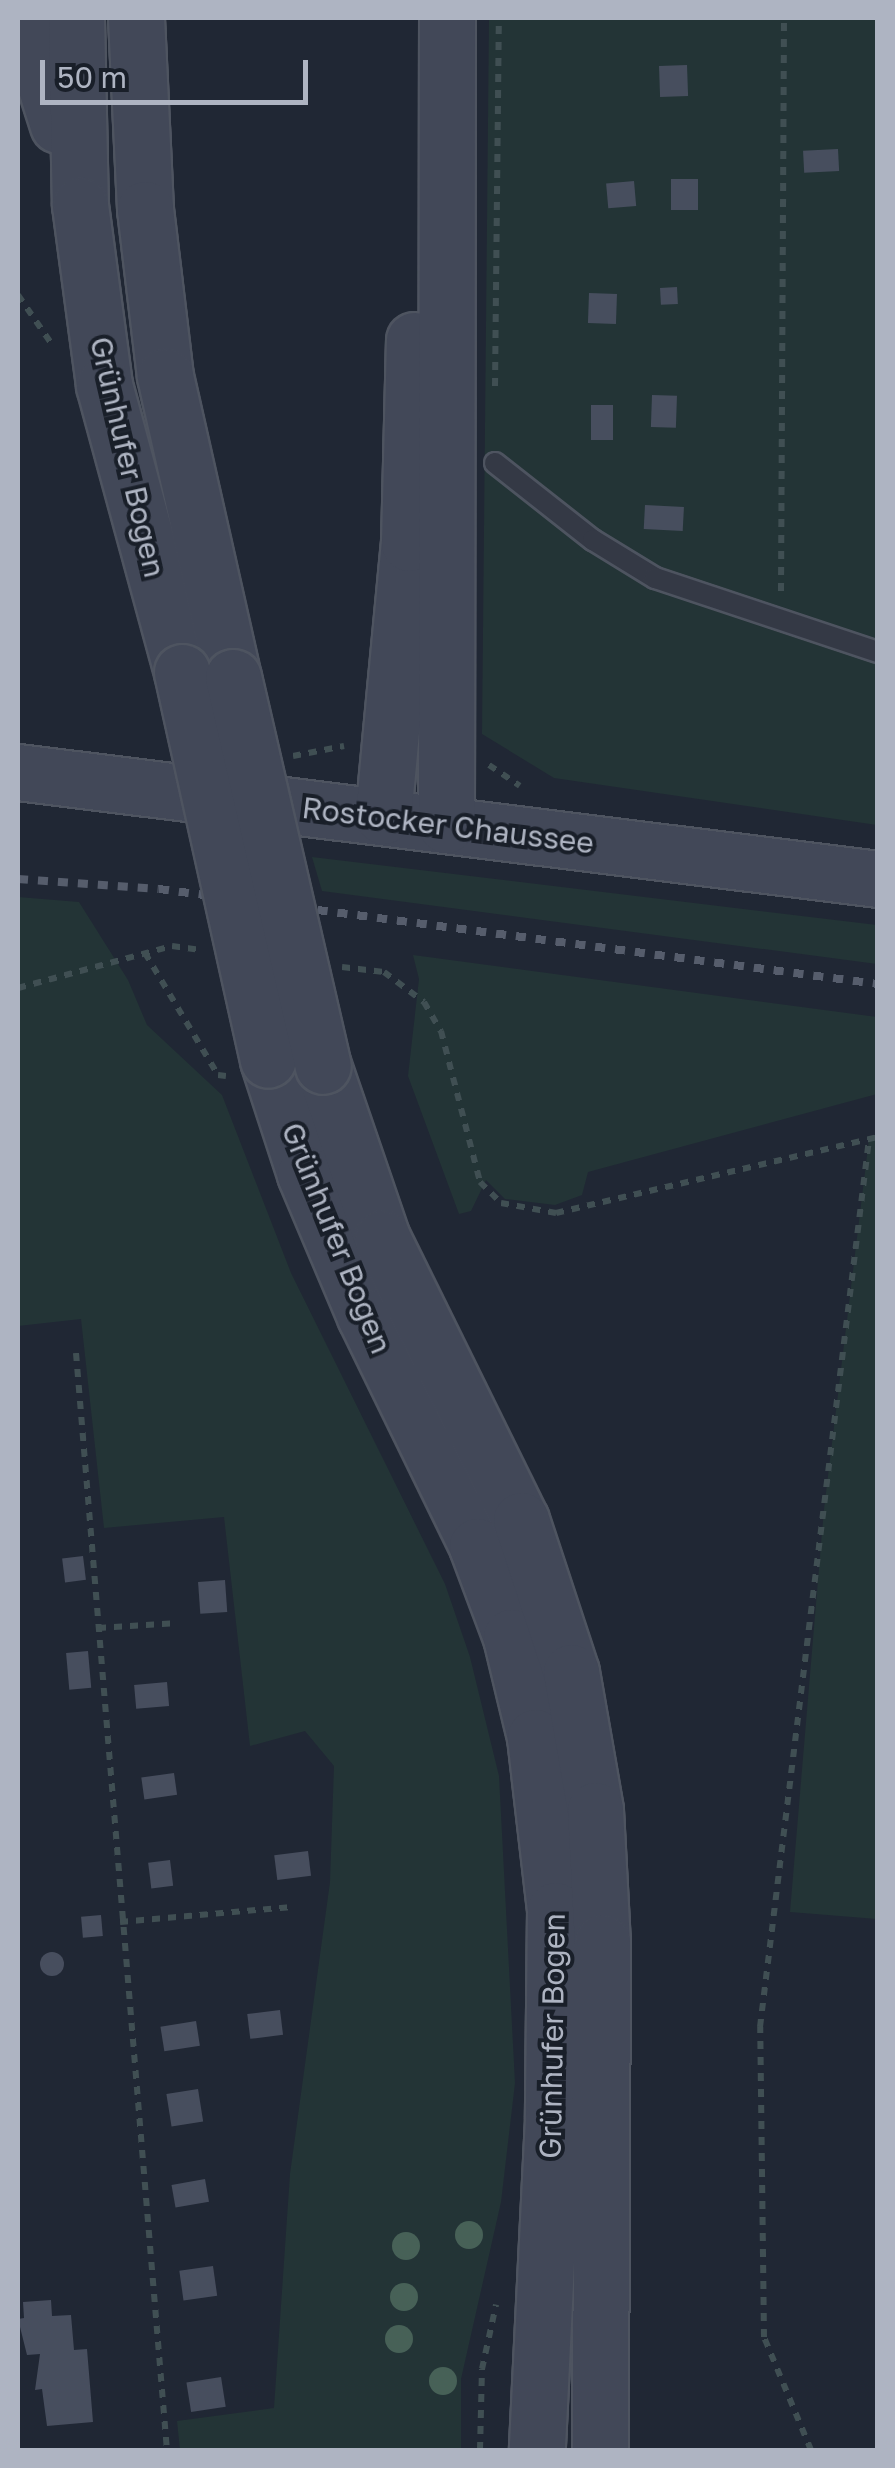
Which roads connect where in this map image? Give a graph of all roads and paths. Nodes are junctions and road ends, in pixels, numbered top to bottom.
1 (24, 18) edge
2 (76, 18) edge
3 (136, 18) edge
4 (166, 18) edge
5 (412, 18) edge
6 (447, 18) edge
7 (499, 18) edge
8 (784, 18) edge
9 (80, 205) junction
10 (146, 209) junction
11 (495, 464) joint
12 (781, 623) junction
13 (878, 652) edge
14 (207, 675) junction
15 (448, 756) junction
16 (18, 772) edge
17 (536, 788) dead end
18 (383, 816) junction
19 (446, 824) junction
20 (878, 879) edge
21 (209, 951) dead end
22 (145, 953) junction
23 (336, 967) dead end
24 (18, 988) edge
25 (243, 1067) junction
26 (873, 1138) edge
27 (76, 1353) dead end
28 (178, 1624) dead end
29 (98, 1628) junction
30 (292, 1907) dead end
31 (120, 1922) junction
32 (499, 2292) dead end
33 (167, 2450) edge
34 (480, 2450) edge
35 (538, 2450) edge
36 (600, 2450) edge
37 (811, 2450) edge

1 - 9 main road
2 - 9 main road, Grünhufer Bogen
3 - 10 main road, Grünhufer Bogen
4 - 10 main road
5 - 18 main road
6 - 15 main road
7 - 11 path
8 - 12 path
9 - 14 main road, Grünhufer Bogen
10 - 14 main road, Grünhufer Bogen
11 - 12 lane
12 - 13 lane
14 - 25 main road, Grünhufer Bogen, bridge
14 - 36 main road, Grünhufer Bogen, bridge
15 - 17 path
15 - 19 main road
16 - 18 main road, Rostocker Chaussee
18 - 19 main road, Rostocker Chaussee
19 - 20 main road, Rostocker Chaussee
21 - 22 path
22 - 24 path
22 - 25 path
23 - 26 path
25 - 35 main road, Grünhufer Bogen
26 - 37 path
27 - 29 path
28 - 29 path
29 - 31 path
30 - 31 path
31 - 33 path
32 - 34 path

